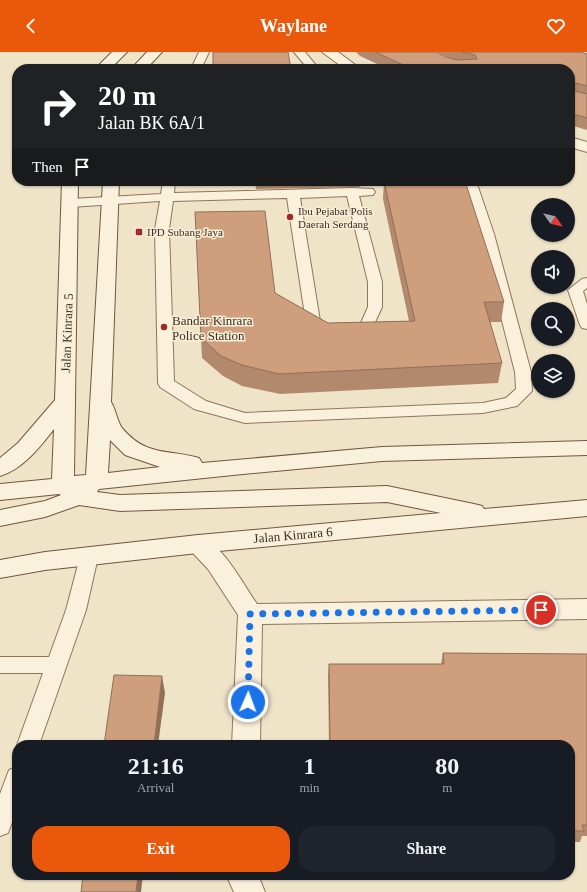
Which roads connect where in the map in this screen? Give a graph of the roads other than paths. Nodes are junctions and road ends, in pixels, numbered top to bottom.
1 (120, 52) edge
2 (155, 52) edge
3 (204, 52) edge
4 (299, 52) edge
5 (329, 52) edge
6 (107, 64) edge
7 (143, 64) edge
8 (198, 64) edge
9 (310, 64) edge
10 (347, 64) edge
11 (575, 143) edge
12 (587, 146) edge
13 (70, 186) edge
14 (111, 186) edge
15 (168, 186) edge
16 (368, 186) edge
17 (467, 186) edge
18 (471, 186) edge
19 (456, 189) edge
20 (385, 191) edge
21 (352, 192) junction
22 (293, 194) junction
23 (166, 197) junction
24 (110, 201) junction
25 (71, 203) junction
26 (587, 282) edge
27 (587, 325) edge
28 (100, 394) junction
29 (65, 401) junction
30 (587, 448) edge
31 (233, 467) junction
32 (0, 468) edge
33 (97, 482) junction
34 (70, 491) junction
35 (0, 492) edge
36 (587, 508) edge
37 (496, 516) junction
38 (0, 518) edge
39 (198, 544) junction
40 (89, 557) junction
41 (0, 569) edge
42 (587, 609) edge
43 (250, 614) junction
44 (0, 665) edge
45 (57, 665) junction
46 (30, 740) edge
47 (246, 740) edge
48 (12, 791) edge
49 (0, 826) edge
50 (244, 880) edge
51 (250, 892) edge

1 - 6 main road
2 - 7 main road
3 - 8 lane
4 - 9 lane
5 - 10 main road
11 - 12 main road
13 - 25 main road, Jalan Kinrara 5
14 - 24 main road
15 - 23 lane
16 - 20 lane
16 - 21 lane
17 - 19 lane
18 - 23 lane
21 - 22 lane
21 - 22 lane
22 - 23 lane
23 - 24 lane
24 - 25 lane
24 - 28 main road
25 - 29 main road, Jalan Kinrara 5
26 - 27 lane
28 - 31 main road
28 - 33 main road
29 - 32 main road
29 - 34 main road, Jalan Kinrara 5
30 - 31 main road
31 - 33 main road
33 - 34 main road
34 - 35 main road
34 - 37 main road
34 - 38 main road
36 - 37 main road, Jalan Kinrara 6
37 - 39 main road, Jalan Kinrara 6
39 - 40 main road, Jalan Kinrara 6
39 - 43 main road
40 - 41 main road, Jalan Kinrara 6
40 - 45 lane
42 - 43 main road
43 - 47 main road
44 - 45 lane
45 - 46 lane
48 - 49 lane
50 - 51 main road

